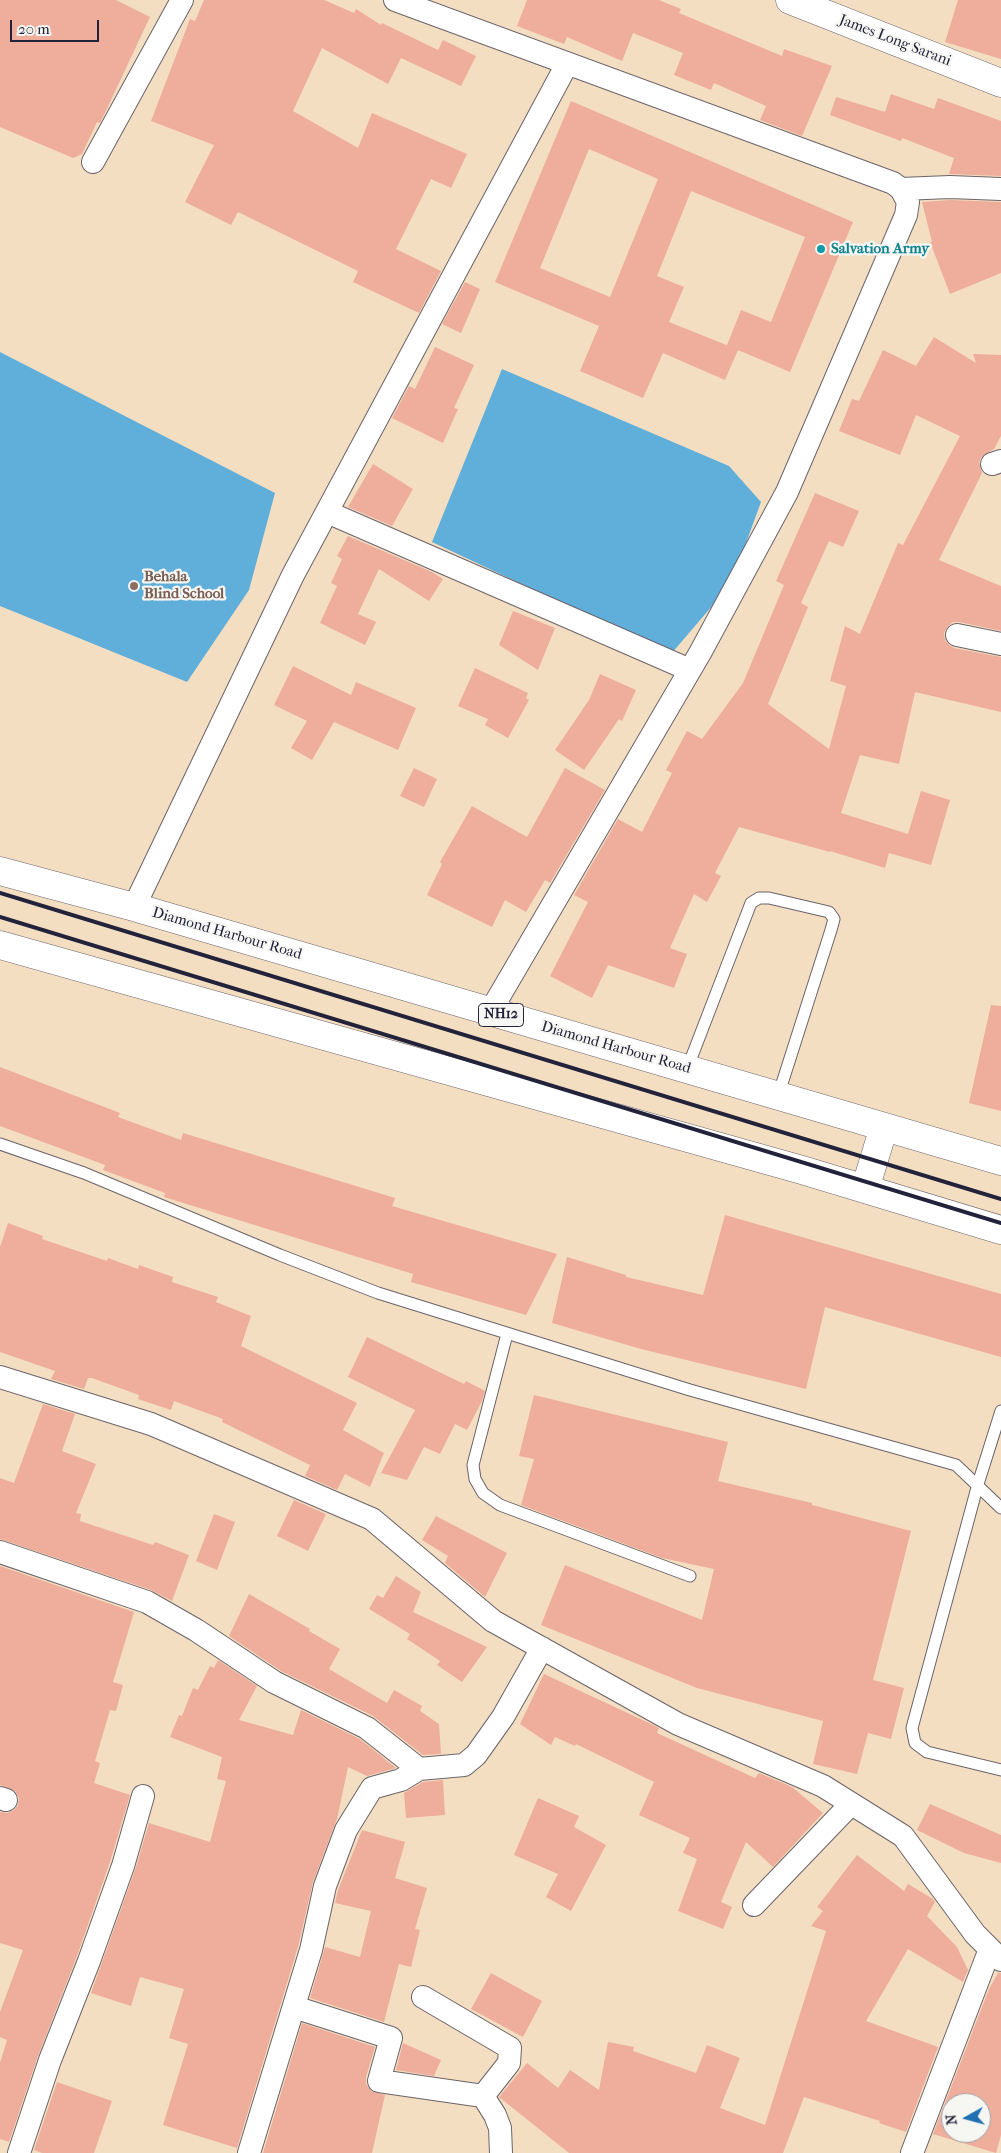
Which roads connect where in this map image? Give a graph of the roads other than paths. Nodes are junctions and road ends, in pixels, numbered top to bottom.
1 (182, 0) edge
2 (395, 0) edge
3 (790, 0) edge
4 (567, 64) junction
5 (1001, 83) edge
6 (93, 162) dead end
7 (901, 189) junction
8 (1001, 189) edge
9 (327, 512) junction
10 (957, 636) dead end
11 (1001, 644) edge
12 (690, 670) junction
13 (0, 871) edge
14 (134, 907) junction
15 (0, 945) edge
16 (490, 1012) junction
17 (687, 1069) junction
18 (778, 1096) junction
19 (884, 1127) junction
20 (0, 1144) edge
21 (1001, 1161) edge
22 (865, 1189) junction
23 (1001, 1230) edge
24 (507, 1334) junction
25 (0, 1377) edge
26 (1001, 1411) edge
27 (978, 1484) junction
28 (1001, 1508) edge
29 (0, 1552) edge
30 (690, 1576) dead end
31 (542, 1648) junction
32 (419, 1770) junction
33 (1001, 1770) edge
34 (143, 1796) dead end
35 (851, 1804) junction
36 (754, 1905) dead end
37 (996, 1954) edge
38 (423, 1997) dead end
39 (294, 2007) junction
40 (483, 2096) junction
41 (19, 2153) edge
42 (249, 2153) edge
43 (501, 2153) edge
44 (912, 2153) edge

1 - 6 street
2 - 4 street
3 - 5 main road, James Long Sarani
4 - 7 street
4 - 9 street
7 - 8 street
7 - 12 street
9 - 12 street
9 - 14 street
10 - 11 street
12 - 16 street
13 - 14 main road, Diamond Harbour Road / NH12
14 - 16 main road, Diamond Harbour Road / NH12
15 - 22 main road
16 - 17 main road, Diamond Harbour Road / NH12
17 - 18 main road, Diamond Harbour Road / NH12
17 - 18 lane
18 - 19 main road, Diamond Harbour Road / NH12
19 - 21 main road, Diamond Harbour Road / NH12
19 - 22 main road
20 - 24 lane
22 - 23 main road
24 - 27 lane
24 - 30 lane
25 - 31 street
26 - 27 lane
27 - 28 lane
27 - 33 lane
29 - 32 street
31 - 32 street
31 - 35 street
32 - 39 street
34 - 41 street
35 - 36 street
35 - 37 street
37 - 44 street
38 - 40 street
39 - 40 street
39 - 42 street
40 - 43 street

